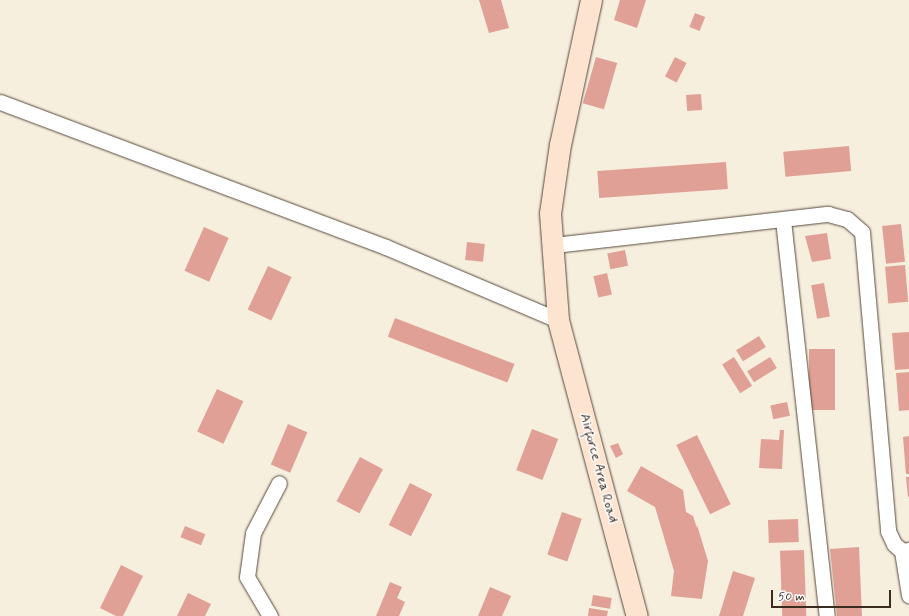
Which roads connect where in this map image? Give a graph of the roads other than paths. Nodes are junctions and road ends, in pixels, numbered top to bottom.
1 (591, 0) edge
2 (0, 102) edge
3 (783, 220) junction
4 (554, 245) junction
5 (558, 320) junction
6 (279, 483) dead end
7 (906, 550) edge
8 (909, 594) edge
9 (270, 616) edge
10 (637, 616) edge
11 (827, 616) edge

1 - 4 street, Airforce Area Road
2 - 5 street
3 - 4 street
3 - 7 street
3 - 11 street
4 - 5 street, Airforce Area Road
5 - 10 street, Airforce Area Road
6 - 9 street
7 - 8 street

